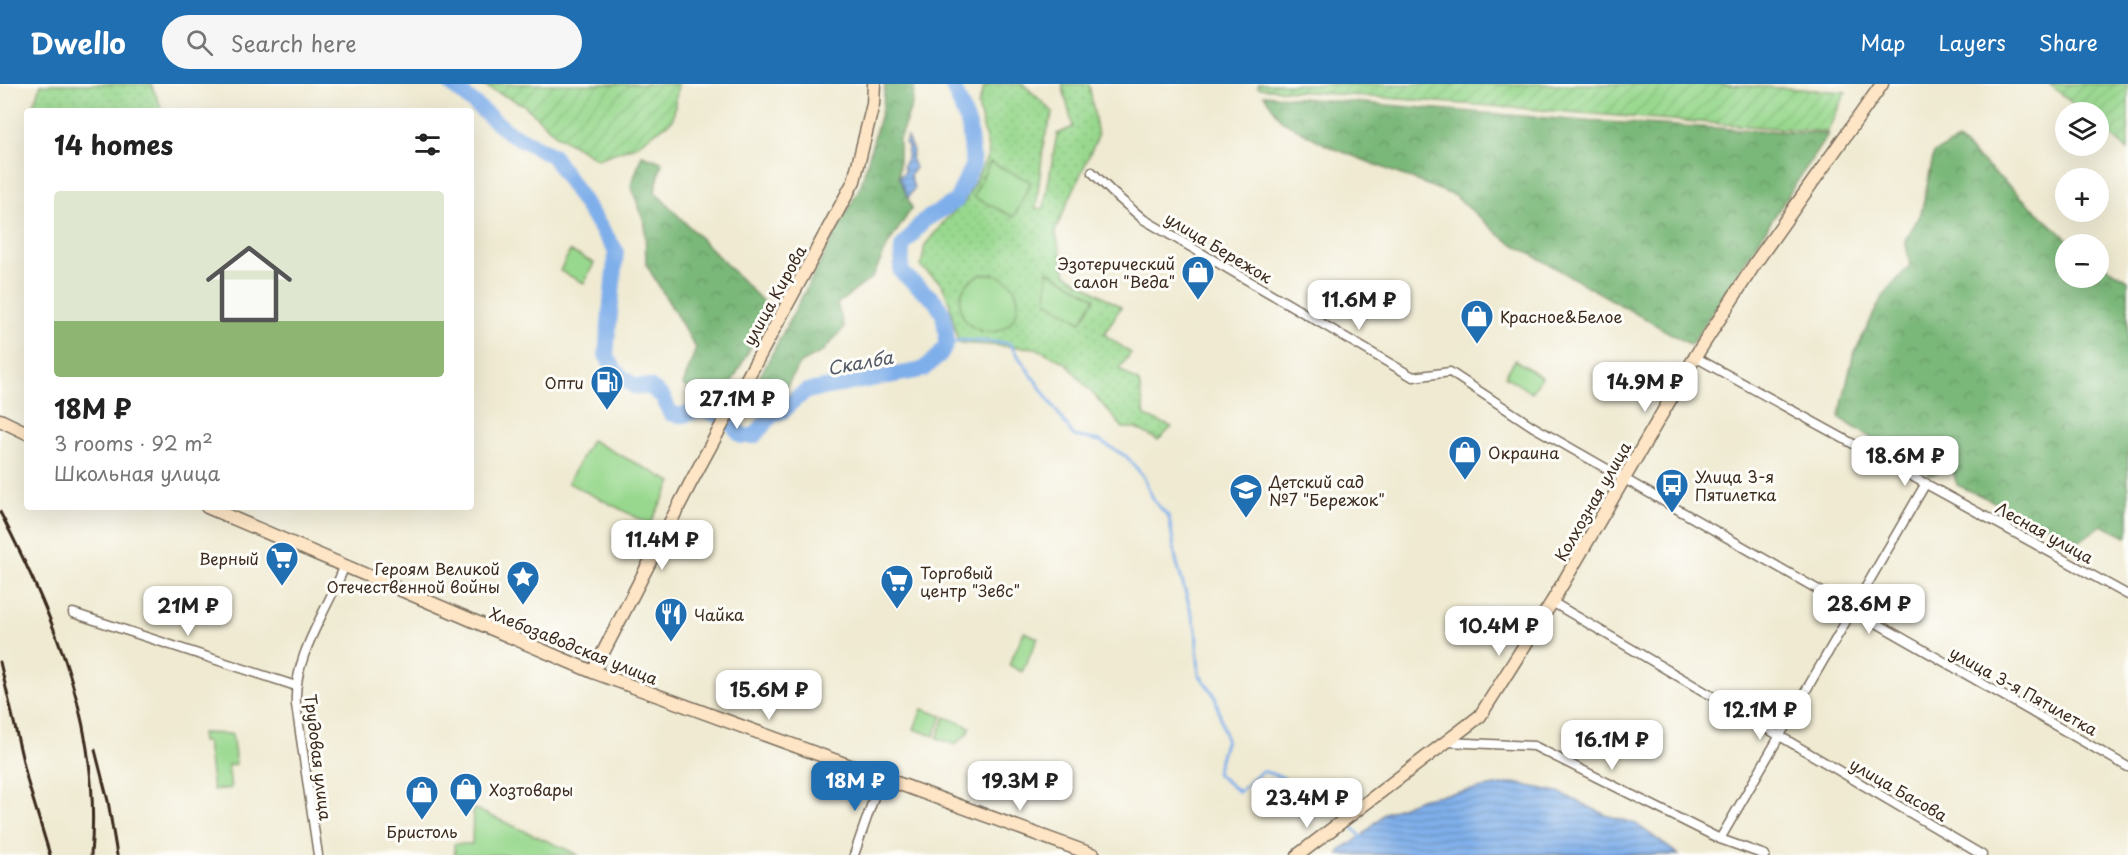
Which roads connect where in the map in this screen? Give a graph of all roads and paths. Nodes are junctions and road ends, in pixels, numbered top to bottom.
1 (874, 84) edge
2 (1882, 84) edge
3 (1092, 172) dead end
4 (1695, 357) junction
5 (0, 420) edge
6 (24, 432) edge
7 (1623, 479) junction
8 (1926, 483) junction
9 (214, 510) edge
10 (345, 565) junction
11 (2128, 595) edge
12 (1552, 602) junction
13 (1852, 611) junction
14 (73, 613) dead end
15 (593, 672) junction
16 (296, 686) junction
17 (1780, 737) junction
18 (1444, 742) junction
19 (2128, 767) edge
20 (881, 777) junction
21 (1720, 839) junction
22 (318, 855) edge
23 (854, 855) edge
24 (1094, 855) edge
25 (1298, 855) edge
26 (1765, 855) edge
27 (1982, 855) edge

1 - 15 street, улица Кирова
2 - 4 street, Колхозная улица
3 - 7 street, улица Бережок
4 - 7 street, Колхозная улица
4 - 8 street, Лесная улица
5 - 6 street
7 - 12 street, Колхозная улица
7 - 13 street, улица 3-я Пятилетка
8 - 11 street, Лесная улица
8 - 13 street
9 - 10 street, Хлебозаводская улица
10 - 15 street, Хлебозаводская улица
10 - 16 street, Трудовая улица
12 - 17 street, улица Басова
12 - 18 street, Колхозная улица
13 - 17 street
13 - 19 street, улица 3-я Пятилетка
14 - 16 street
15 - 20 street, Хлебозаводская улица
16 - 22 street, Трудовая улица
17 - 21 street
17 - 27 street, улица Басова
18 - 21 street
18 - 25 street, Колхозная улица
20 - 23 street
20 - 24 street, Хлебозаводская улица
21 - 26 street

